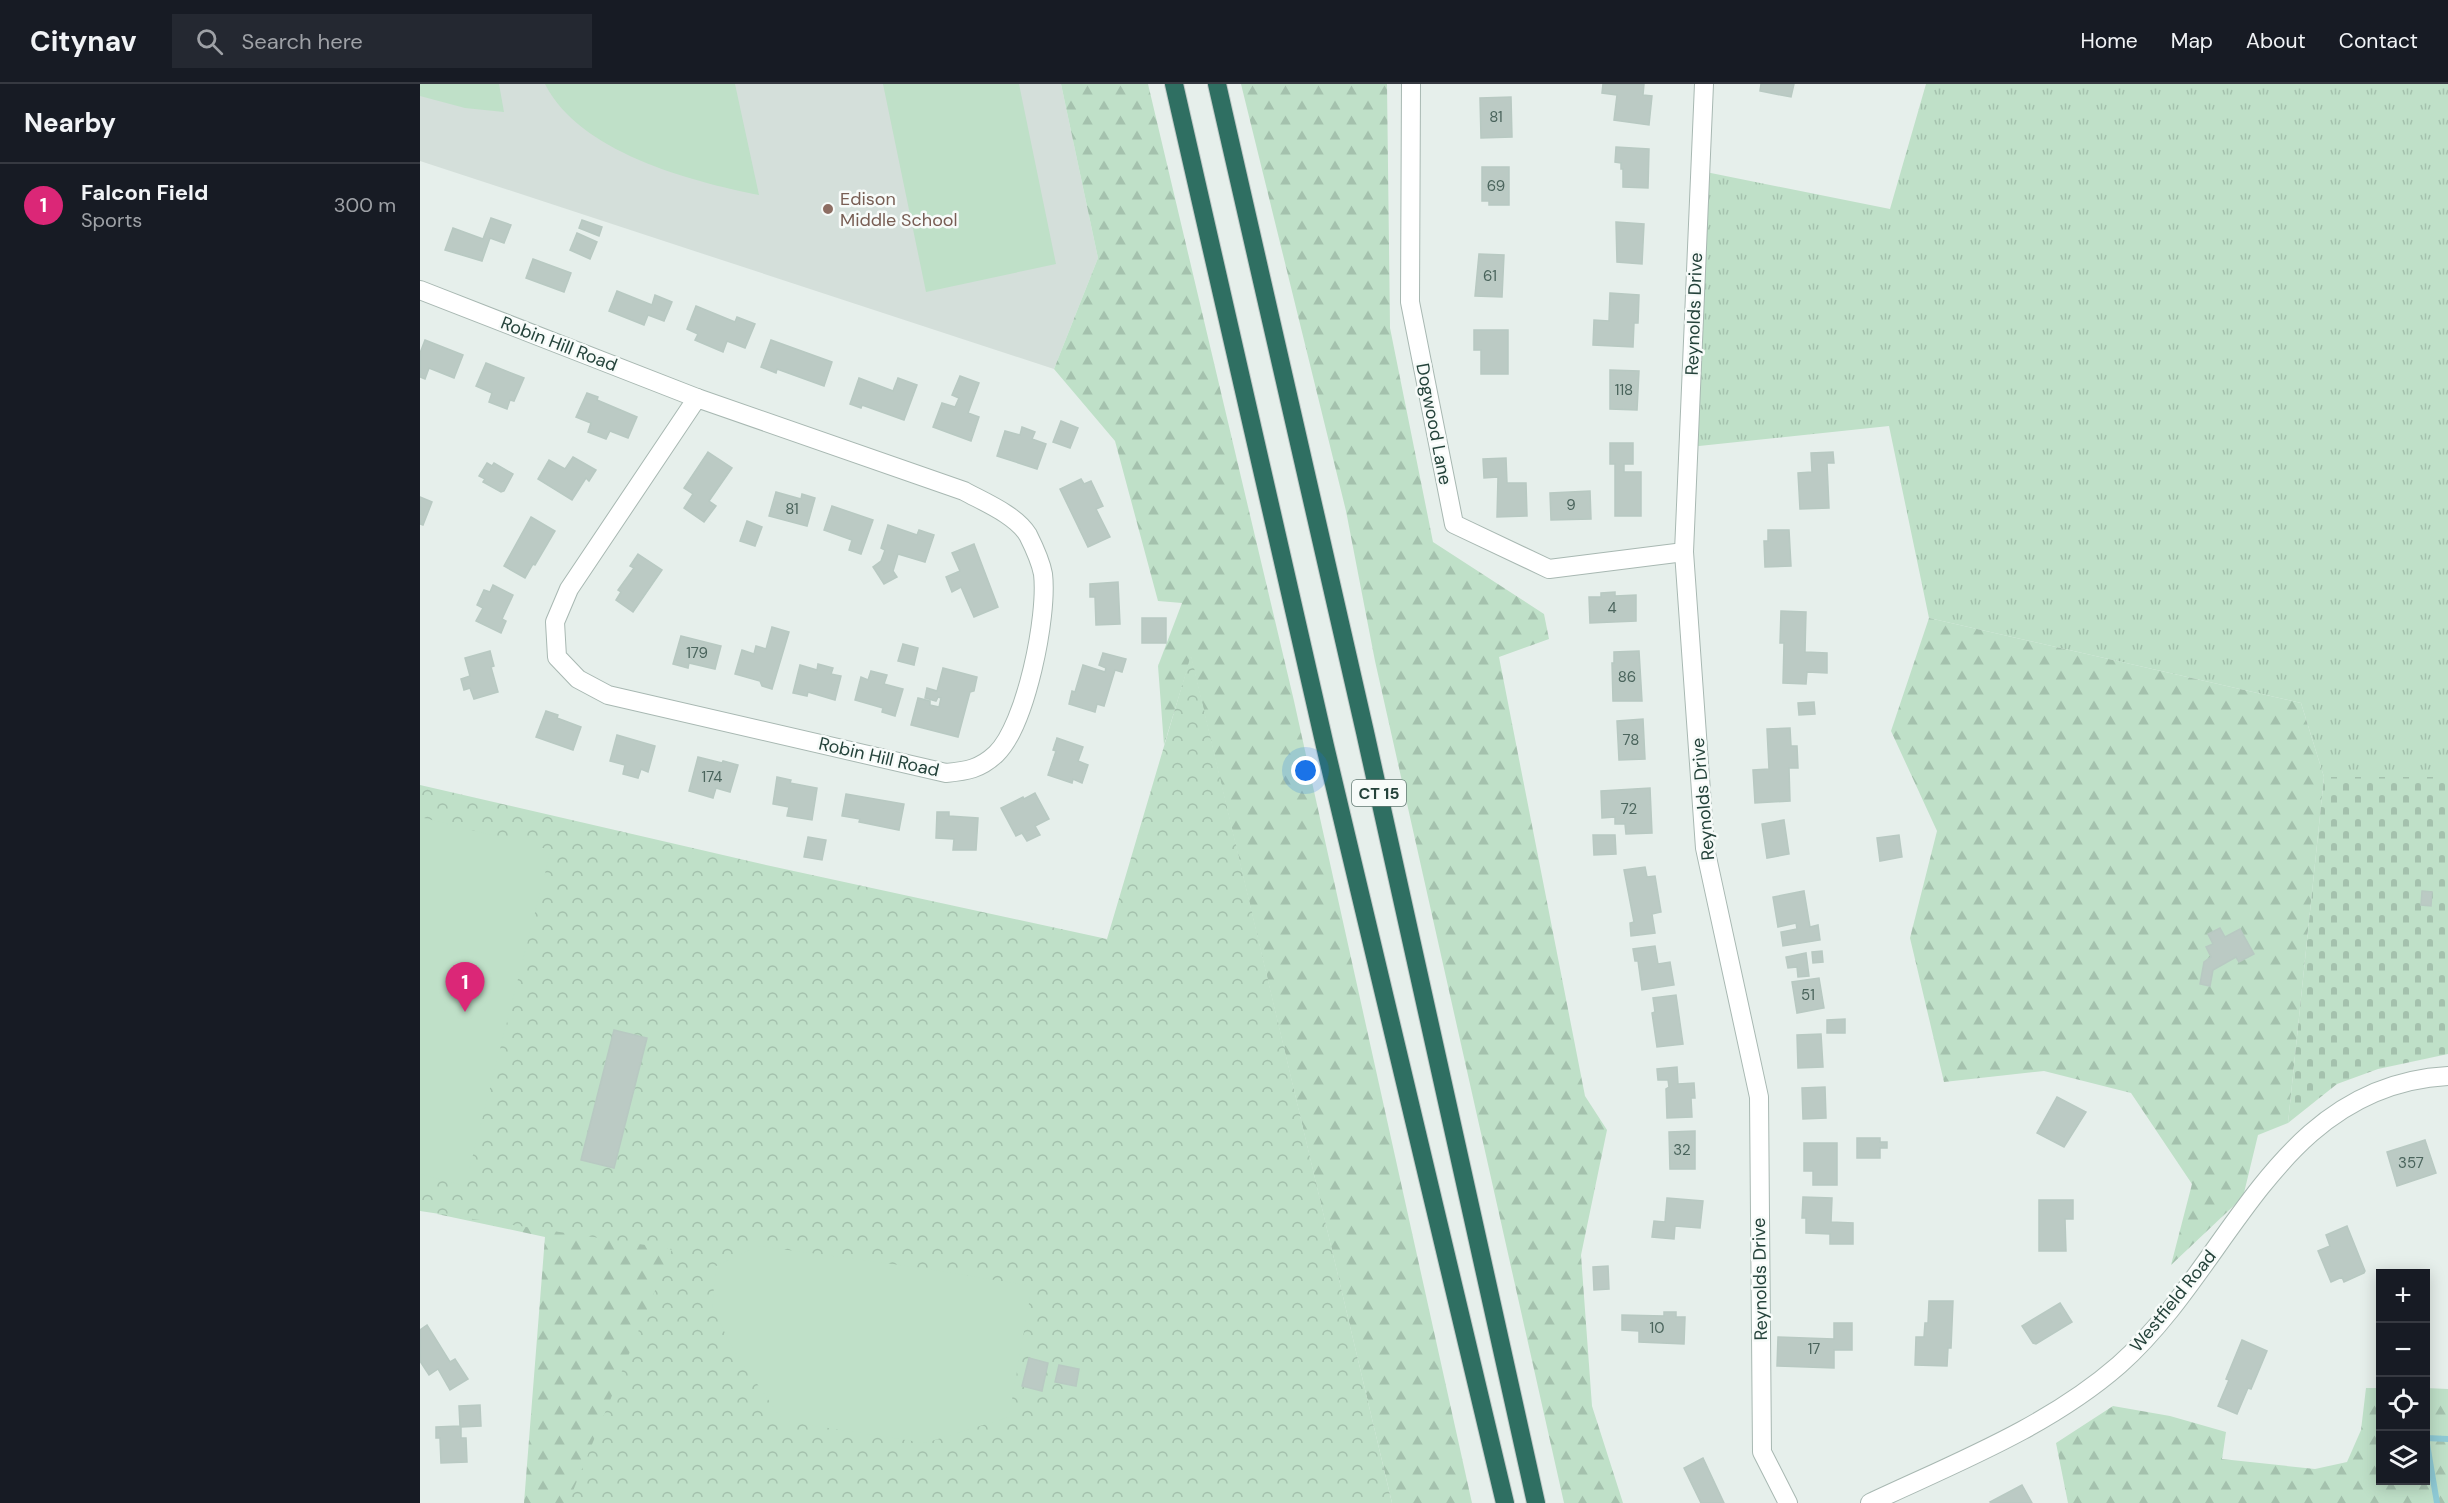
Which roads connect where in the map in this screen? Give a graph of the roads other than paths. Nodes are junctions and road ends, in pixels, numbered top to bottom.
1 (1174, 84) edge
2 (1217, 84) edge
3 (1411, 84) edge
4 (1704, 84) edge
5 (420, 290) edge
6 (697, 398) junction
7 (1684, 552) junction
8 (2448, 1076) edge
9 (1505, 1503) edge
10 (1536, 1503) edge
11 (1788, 1503) edge
12 (1870, 1503) edge

1 - 9 highway, CT 15
2 - 10 highway, CT 15
3 - 7 street, Dogwood Lane
4 - 7 street, Reynolds Drive
5 - 6 street, Robin Hill Road
6 - 6 street, Robin Hill Road
7 - 11 street, Reynolds Drive
8 - 12 street, Westfield Road

